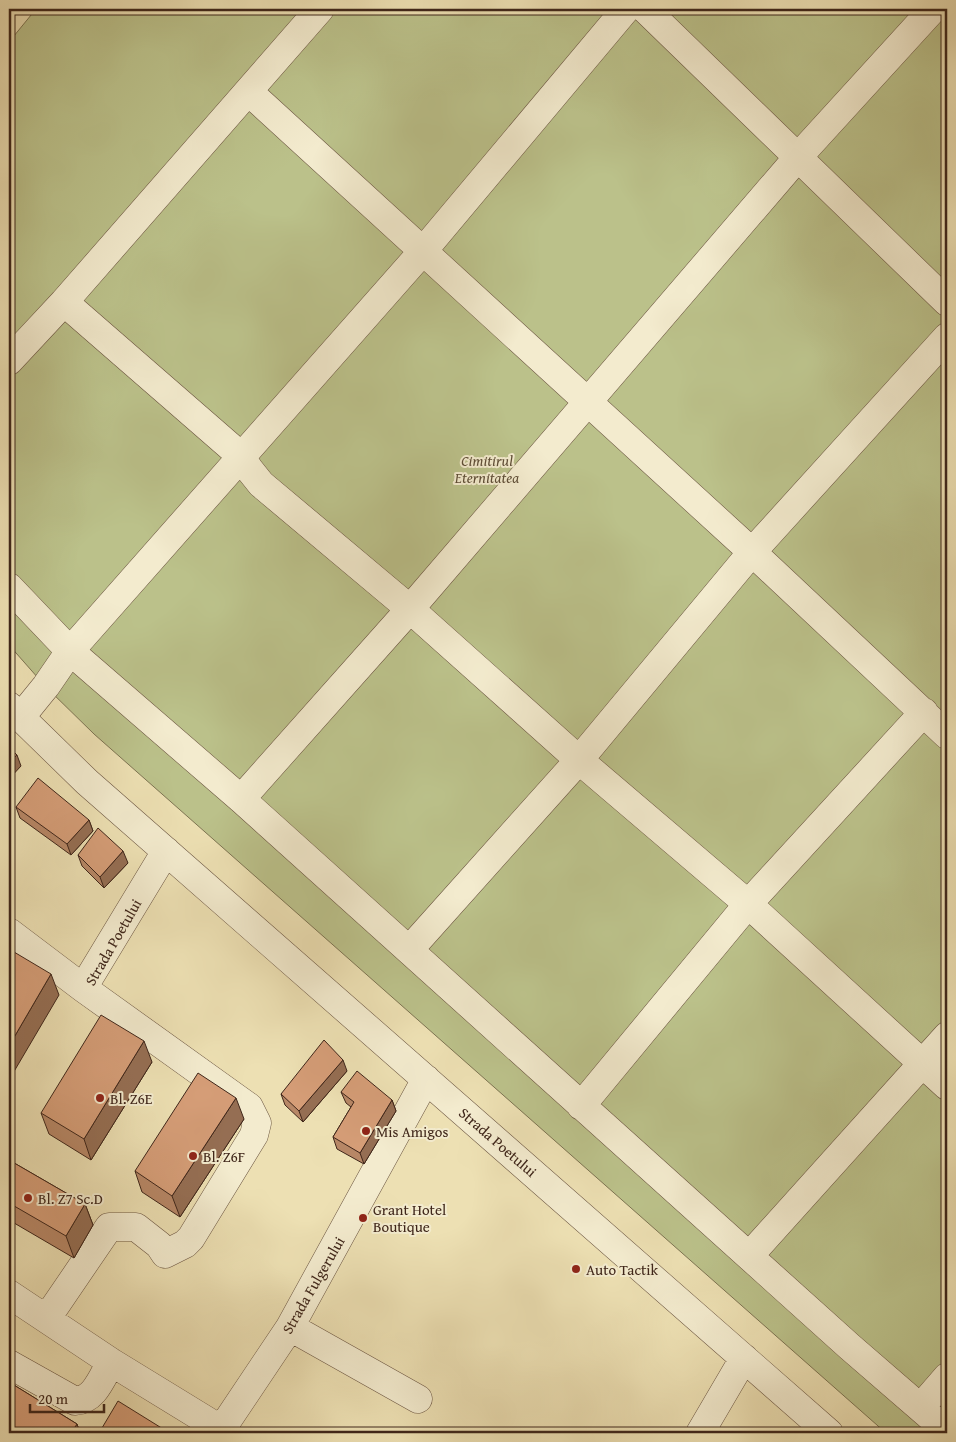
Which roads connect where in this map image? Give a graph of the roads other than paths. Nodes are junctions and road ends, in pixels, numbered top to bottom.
1 (320, 9) edge
2 (626, 9) edge
3 (644, 9) edge
4 (933, 9) edge
5 (249, 92) junction
6 (798, 157) junction
7 (423, 251) junction
8 (64, 302) junction
9 (947, 302) edge
10 (947, 337) edge
11 (9, 361) edge
12 (588, 402) junction
13 (241, 456) junction
14 (752, 552) junction
15 (9, 587) edge
16 (410, 609) junction
17 (70, 651) junction
18 (14, 712) edge
19 (924, 712) junction
20 (947, 735) edge
21 (578, 760) junction
22 (240, 799) junction
23 (166, 851) junction
24 (748, 904) junction
25 (9, 932) edge
26 (409, 950) junction
27 (84, 988) junction
28 (947, 1036) edge
29 (923, 1063) junction
30 (426, 1079) junction
31 (947, 1086) edge
32 (581, 1106) junction
33 (749, 1256) junction
34 (9, 1294) edge
35 (47, 1318) junction
36 (290, 1327) junction
37 (744, 1358) junction
38 (111, 1362) junction
39 (9, 1364) edge
40 (947, 1377) edge
41 (418, 1399) dead end
42 (921, 1407) junction
43 (220, 1432) edge
44 (947, 1432) edge
45 (700, 1433) edge
46 (830, 1433) edge

1 - 5 street
2 - 7 street
3 - 6 street
4 - 6 street
5 - 7 street
5 - 8 street
6 - 9 street
6 - 12 street
7 - 12 street
7 - 13 street
8 - 11 street
8 - 13 street
10 - 14 street
12 - 14 street
12 - 16 street
13 - 16 street
13 - 17 street
14 - 19 street
14 - 21 street
15 - 17 street
16 - 21 street
16 - 22 street
17 - 18 street
17 - 22 street
18 - 23 street, Strada Poetului
19 - 20 street
19 - 24 street
21 - 24 street
21 - 26 street
22 - 26 street
23 - 27 street, Strada Poetului
23 - 30 street, Strada Poetului
24 - 29 street
24 - 32 street
25 - 27 street
26 - 32 street
27 - 35 street, Strada Poetului
28 - 29 street
29 - 31 street
29 - 33 street
30 - 36 street, Strada Fulgerului
30 - 37 street, Strada Poetului
32 - 33 street
33 - 42 street
34 - 35 street
35 - 38 street
36 - 41 street
36 - 43 street, Strada Fulgerului
37 - 45 street
37 - 46 street, Strada Poetului
38 - 39 street
38 - 43 street
40 - 42 street
42 - 44 street

